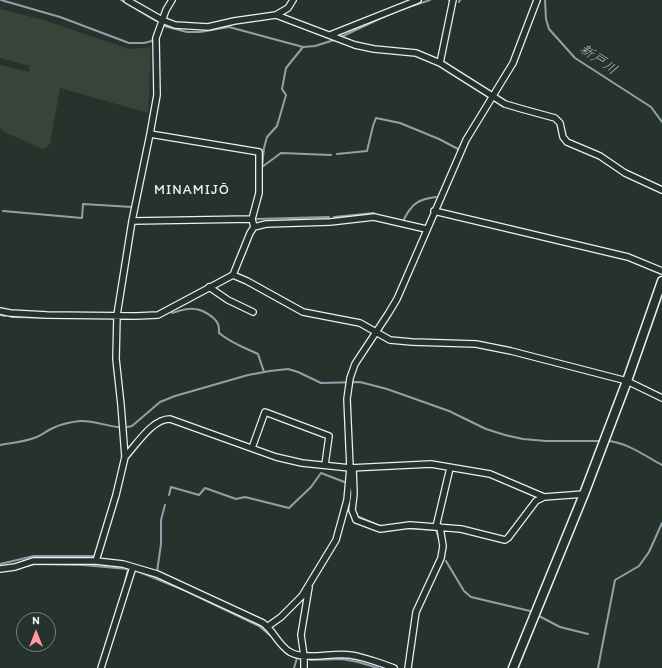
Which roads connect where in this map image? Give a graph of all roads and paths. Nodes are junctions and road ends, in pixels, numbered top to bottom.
1 (127, 0) edge
2 (172, 0) edge
3 (293, 0) edge
4 (418, 0) edge
5 (453, 0) edge
6 (537, 0) edge
7 (276, 14) junction
8 (162, 20) junction
9 (330, 35) junction
10 (440, 63) junction
11 (493, 97) junction
12 (150, 134) junction
13 (662, 190) edge
14 (434, 211) junction
15 (252, 219) junction
16 (132, 221) junction
17 (254, 227) junction
18 (426, 229) junction
19 (662, 271) edge
20 (233, 275) junction
21 (662, 280) edge
22 (209, 287) junction
23 (0, 311) edge
24 (253, 312) dead end
25 (117, 315) junction
26 (376, 333) junction
27 (627, 381) junction
28 (662, 398) edge
29 (252, 448) junction
30 (125, 457) junction
31 (325, 465) junction
32 (351, 468) junction
33 (450, 468) junction
34 (584, 494) junction
35 (544, 497) junction
36 (438, 527) junction
37 (96, 561) junction
38 (133, 567) junction
39 (0, 569) edge
40 (310, 584) junction
41 (267, 627) junction
42 (304, 656) junction
43 (102, 668) edge
44 (304, 668) edge
45 (394, 668) edge
46 (408, 668) edge
47 (513, 668) edge

1 - 8 street
2 - 8 street
3 - 7 street
4 - 9 street
5 - 10 street
6 - 11 street
7 - 8 street
7 - 9 street
8 - 12 street
9 - 10 street
10 - 11 street
11 - 13 street
11 - 14 street
12 - 15 street
12 - 16 street
14 - 18 street
14 - 19 street
15 - 16 street
15 - 17 street
16 - 25 street
17 - 18 street
17 - 20 street
18 - 26 street
20 - 22 street
20 - 26 street
21 - 27 street
22 - 24 street
22 - 25 street
23 - 25 street
25 - 30 street
26 - 27 street
26 - 32 street
27 - 28 street
27 - 34 street
29 - 30 street
29 - 31 street
29 - 31 street
30 - 37 street
31 - 32 street
32 - 33 street
32 - 36 street
32 - 40 street
33 - 35 street
33 - 36 street
34 - 35 street
34 - 47 street
35 - 36 street
36 - 46 street
37 - 38 street
37 - 39 street
38 - 41 street
38 - 43 street
40 - 41 street
40 - 42 street
41 - 42 street
42 - 44 street
42 - 45 street

